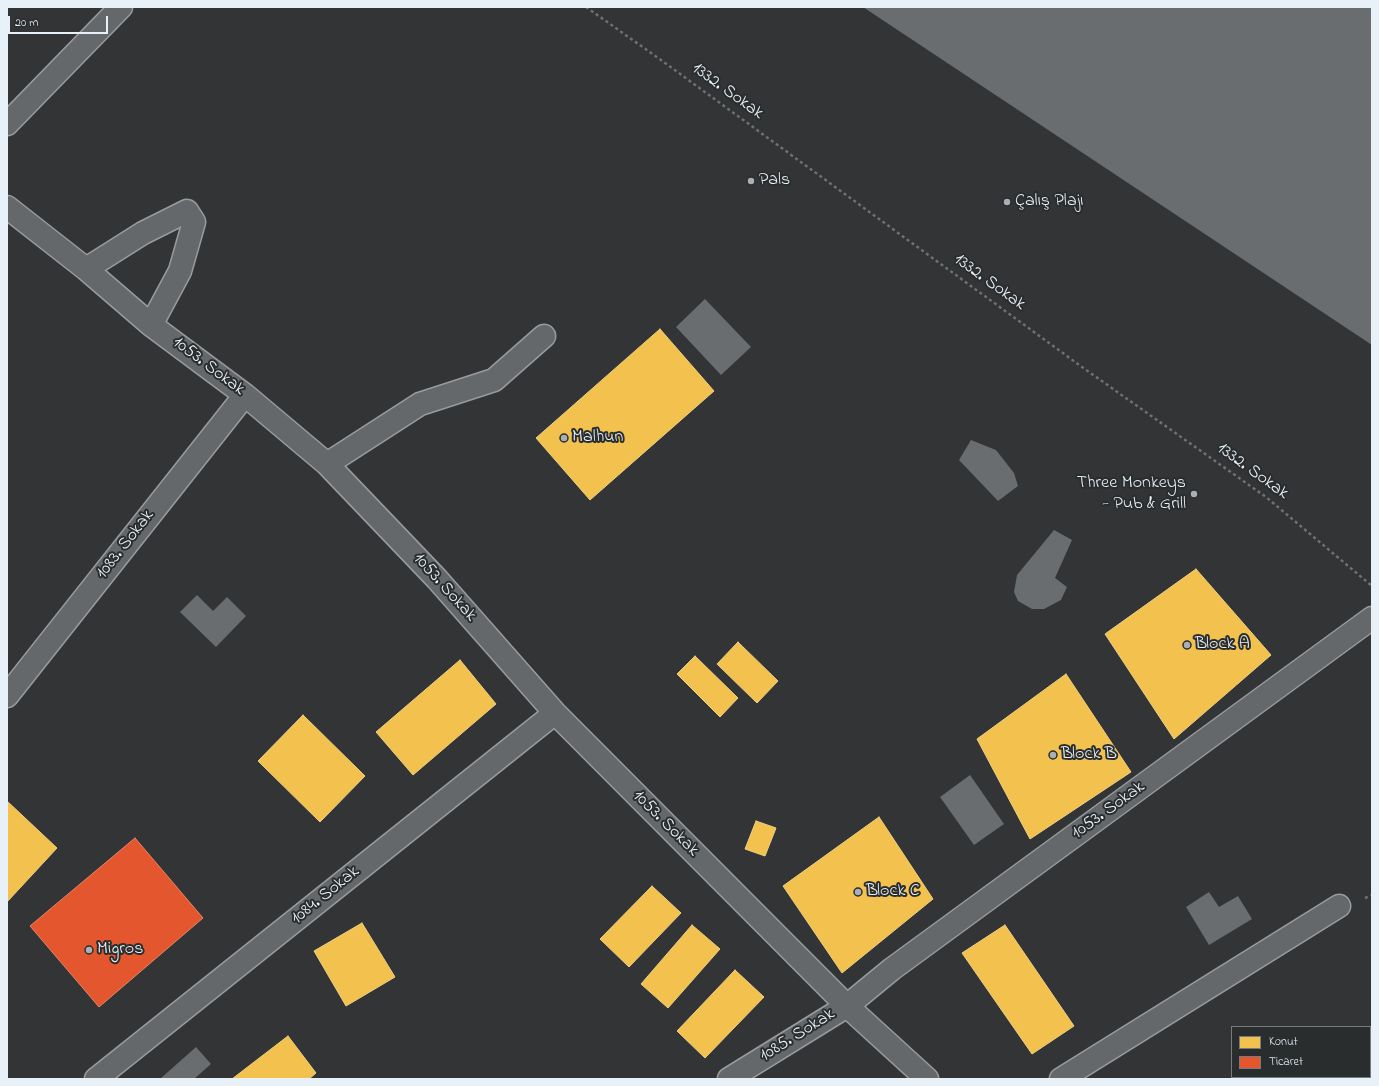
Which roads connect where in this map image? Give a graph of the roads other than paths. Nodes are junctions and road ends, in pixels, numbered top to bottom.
1 (121, 7) edge
2 (7, 124) edge
3 (7, 207) edge
4 (86, 269) junction
5 (151, 325) junction
6 (544, 336) dead end
7 (245, 395) junction
8 (327, 464) junction
9 (1372, 618) edge
10 (7, 696) edge
11 (555, 713) junction
12 (1338, 906) dead end
13 (847, 1006) junction
14 (96, 1079) edge
15 (729, 1079) edge
16 (927, 1079) edge
17 (1062, 1079) edge

1 - 2 street
3 - 4 street, 1053. Sokak
4 - 5 street, 1053. Sokak
4 - 5 street
5 - 7 street, 1053. Sokak
6 - 8 street
7 - 8 street, 1053. Sokak
7 - 10 street, 1083. Sokak
8 - 11 street, 1053. Sokak
9 - 13 street, 1053. Sokak
11 - 13 street, 1053. Sokak
11 - 14 street, 1084. Sokak
12 - 17 street
13 - 15 street, 1085. Sokak
13 - 16 street, 1053. Sokak

